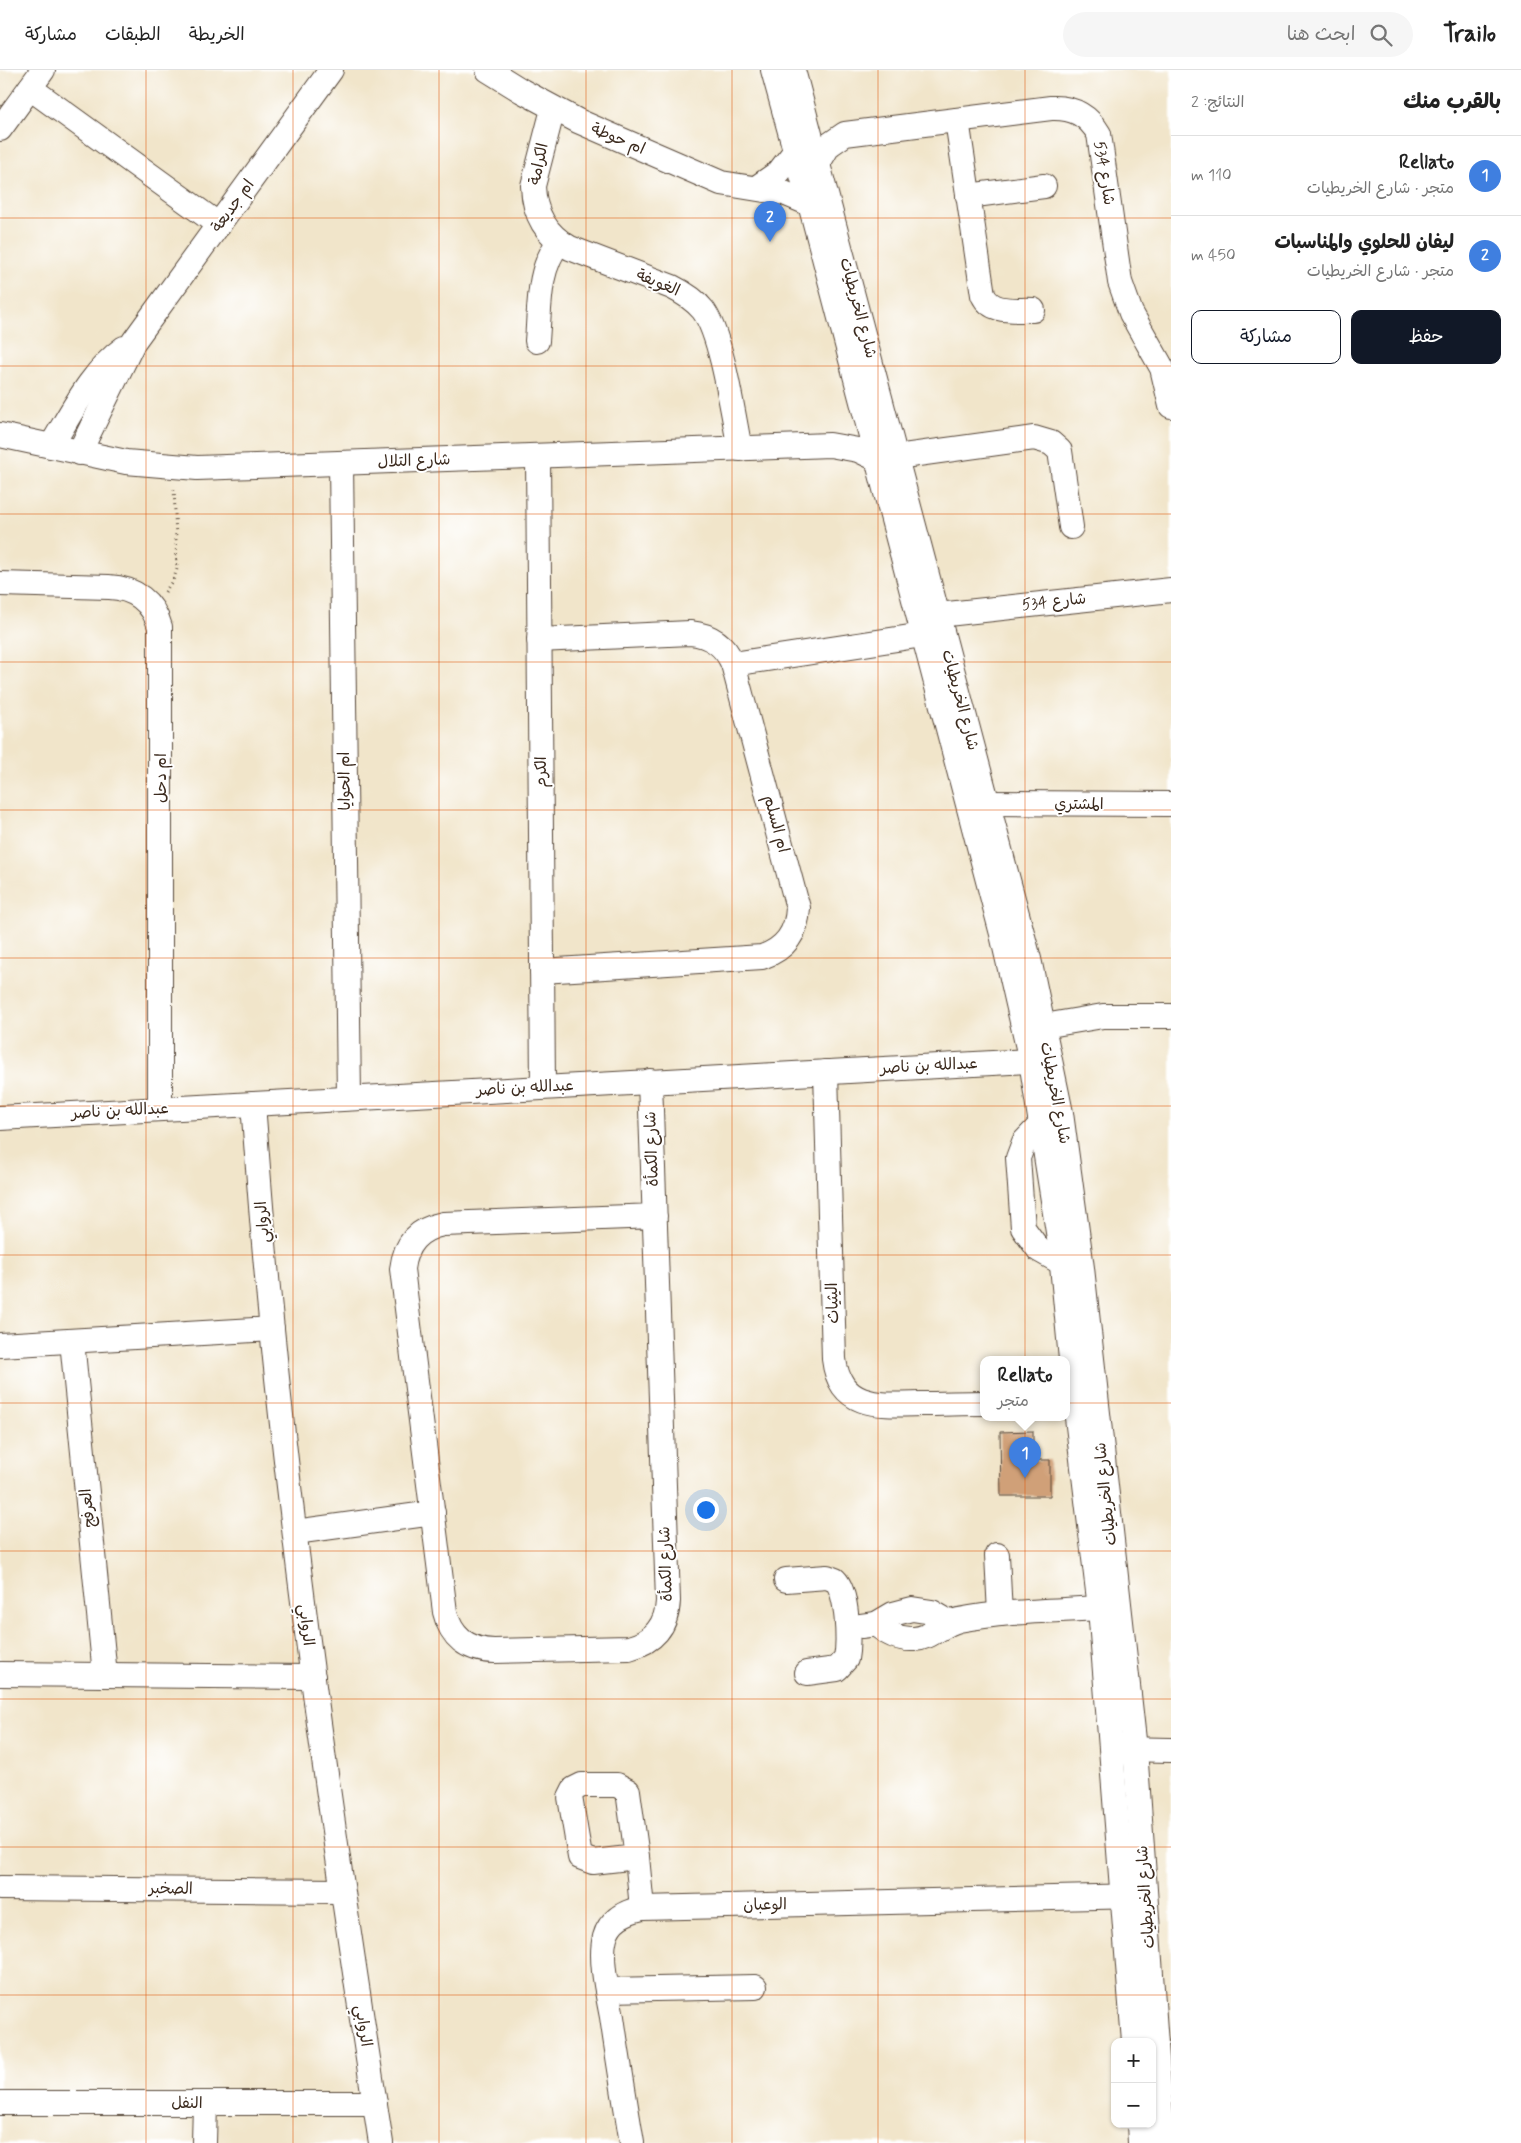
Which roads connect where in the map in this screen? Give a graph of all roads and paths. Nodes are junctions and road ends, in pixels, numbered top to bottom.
1 (331, 70) edge
2 (488, 70) edge
3 (773, 70) edge
4 (793, 70) edge
5 (37, 79) edge
6 (552, 108) junction
7 (806, 114) junction
8 (957, 120) junction
9 (0, 129) edge
10 (845, 134) junction
11 (796, 150) junction
12 (819, 162) junction
13 (1044, 186) dead end
14 (756, 188) junction
15 (968, 196) junction
16 (810, 204) junction
17 (219, 225) junction
18 (559, 242) junction
19 (1033, 310) dead end
20 (134, 341) junction
21 (537, 341) dead end
22 (1171, 406) edge
23 (866, 414) junction
24 (0, 435) edge
25 (830, 445) junction
26 (50, 446) junction
27 (740, 449) junction
28 (79, 453) junction
29 (538, 456) junction
30 (887, 458) junction
31 (341, 463) junction
32 (173, 467) junction
33 (1071, 527) dead end
34 (0, 584) edge
35 (1171, 590) edge
36 (149, 604) junction
37 (938, 615) junction
38 (923, 635) junction
39 (539, 640) junction
40 (733, 664) junction
41 (987, 803) junction
42 (1171, 804) edge
43 (542, 971) junction
44 (1171, 1016) edge
45 (1034, 1028) junction
46 (1040, 1060) junction
47 (826, 1072) junction
48 (650, 1082) junction
49 (543, 1087) junction
50 (349, 1098) junction
51 (253, 1104) junction
52 (160, 1109) junction
53 (0, 1118) edge
54 (1042, 1122) junction
55 (655, 1216) junction
56 (1062, 1263) junction
57 (272, 1329) junction
58 (72, 1340) junction
59 (0, 1345) edge
60 (1079, 1401) edge
61 (980, 1403) edge
62 (433, 1513) junction
63 (295, 1532) junction
64 (997, 1555) dead end
65 (786, 1580) dead end
66 (1100, 1608) junction
67 (1000, 1614) junction
68 (846, 1627) junction
69 (807, 1673) dead end
70 (0, 1674) edge
71 (105, 1675) junction
72 (313, 1677) junction
73 (1123, 1749) junction
74 (1171, 1750) edge
75 (637, 1857) dead end
76 (0, 1888) edge
77 (342, 1891) junction
78 (1135, 1896) junction
79 (642, 1908) junction
80 (755, 1987) dead end
81 (607, 1990) junction
82 (1134, 2038) edge
83 (0, 2103) edge
84 (205, 2103) junction
85 (374, 2104) junction
86 (1139, 2128) edge
87 (204, 2143) edge
88 (381, 2143) edge
89 (632, 2143) edge
90 (1140, 2143) edge
91 (1163, 2143) edge

1 - 17 street, ام جديعة
2 - 6 street, ام حوطة
3 - 11 street, شارع الخريطيات
4 - 7 street, شارع الخريطيات
5 - 9 street
5 - 17 street
6 - 14 street, ام حوطة
6 - 18 street, الكرامة
7 - 10 street, شارع 534
7 - 12 street, شارع الخريطيات
8 - 10 street, شارع 534
8 - 15 street
8 - 22 street, شارع 534
10 - 12 street
11 - 14 street
11 - 16 street, شارع الخريطيات
12 - 30 street, شارع الخريطيات
13 - 15 street
14 - 16 street, ام حوطة
15 - 19 street
16 - 23 street, شارع الخريطيات
17 - 20 street, ام جديعة
18 - 21 street
18 - 27 street, الغويفة
20 - 26 street, ام جديعة
20 - 28 street, ام جديعة
23 - 25 street
23 - 30 street, شارع الخريطيات
24 - 26 street, شارع التلال
25 - 27 street, شارع التلال
25 - 30 street
26 - 28 street, شارع التلال
27 - 29 street, شارع التلال
28 - 32 street, شارع التلال
29 - 31 street, شارع التلال
29 - 39 street, الكرم
30 - 33 street
30 - 37 street, شارع الخريطيات
30 - 38 street, شارع الخريطيات
31 - 32 street, شارع التلال
31 - 50 street, ام الحوايا
32 - 36 path
34 - 36 street
35 - 37 street, شارع 534
36 - 52 street, ام دحل
37 - 41 street, شارع الخريطيات
38 - 40 street
38 - 45 street, شارع الخريطيات
39 - 40 street, ام السلم
39 - 43 street, الكرم
40 - 43 street, ام السلم
41 - 42 street, المشتري
41 - 45 street, شارع الخريطيات
43 - 49 street, الكرم
44 - 45 street
45 - 46 street, شارع الخريطيات
46 - 47 street, عبدالله بن ناصر
46 - 54 street, شارع الخريطيات
46 - 60 street, شارع الخريطيات
47 - 48 street, عبدالله بن ناصر
47 - 61 street, اليثياث
48 - 49 street, عبدالله بن ناصر
48 - 55 street, شارع الكمأة
49 - 50 street, عبدالله بن ناصر
50 - 51 street, عبدالله بن ناصر
51 - 52 street, عبدالله بن ناصر
51 - 57 street, الروابي
52 - 53 street, عبدالله بن ناصر
54 - 56 street, شارع الخريطيات
54 - 56 street
55 - 62 street, شارع الكمأة
55 - 62 street, شارع الكمأة
56 - 60 street, شارع الخريطيات
57 - 58 street
57 - 63 street, الروابي
58 - 59 street
58 - 71 street, العرفج
60 - 66 street, شارع الخريطيات
60 - 73 street, شارع الخريطيات
62 - 63 street
63 - 72 street, الروابي
64 - 67 street
65 - 68 street
66 - 67 street
66 - 73 street, شارع الخريطيات
67 - 68 street
68 - 69 street
70 - 71 street
71 - 72 street
72 - 77 street, الروابي
73 - 74 street
73 - 78 street, شارع الخريطيات
75 - 79 street
76 - 77 street, الصخبر
77 - 85 street, الروابي
78 - 79 street, الوعبان
78 - 82 street, شارع الخريطيات
78 - 91 street, شارع الخريطيات
79 - 81 street, الوعبان
80 - 81 street
81 - 89 street, الوعبان
83 - 84 street, النفل
84 - 85 street, النفل
84 - 87 street
85 - 88 street, الروابي
86 - 90 street

